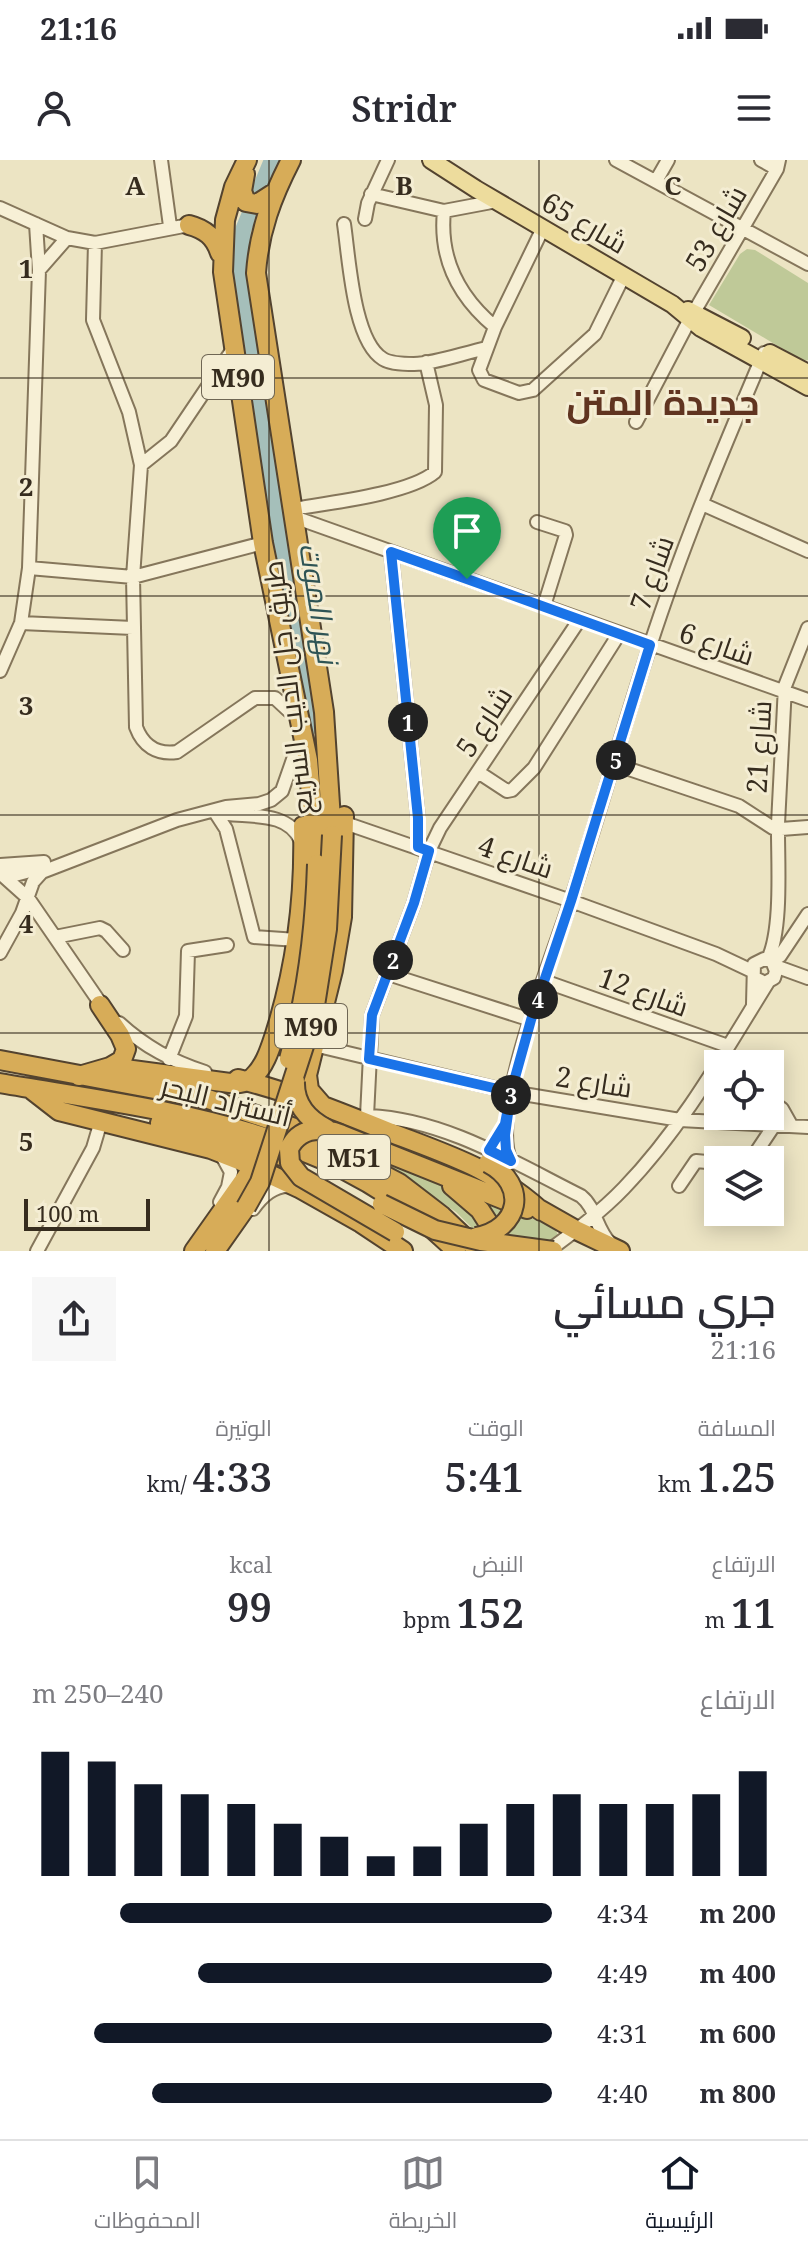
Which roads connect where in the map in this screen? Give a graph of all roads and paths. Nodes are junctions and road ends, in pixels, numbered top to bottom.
1 (161, 160) edge
2 (291, 160) edge
3 (388, 160) edge
4 (616, 160) edge
5 (668, 160) edge
6 (761, 160) edge
7 (246, 162) edge
8 (437, 162) edge
9 (778, 165) edge
10 (656, 181) junction
11 (236, 191) junction
12 (371, 194) junction
13 (267, 198) junction
14 (497, 201) junction
15 (0, 208) edge
16 (444, 211) junction
17 (365, 219) dead end
18 (36, 224) junction
19 (344, 224) dead end
20 (179, 226) junction
21 (543, 228) junction
22 (743, 229) junction
23 (67, 238) junction
24 (95, 243) junction
25 (808, 264) edge
26 (223, 266) junction
27 (39, 270) junction
28 (624, 275) junction
29 (692, 316) junction
30 (495, 327) junction
31 (487, 348) junction
32 (233, 349) junction
33 (764, 355) junction
34 (426, 362) junction
35 (808, 373) edge
36 (808, 387) edge
37 (636, 422) dead end
38 (141, 465) junction
39 (702, 504) junction
40 (294, 513) junction
41 (537, 522) dead end
42 (263, 543) junction
43 (808, 551) edge
44 (391, 552) junction
45 (29, 568) junction
46 (133, 577) junction
47 (274, 597) junction
48 (544, 606) junction
49 (580, 619) junction
50 (21, 623) junction
51 (133, 628) junction
52 (808, 628) edge
53 (619, 634) junction
54 (650, 645) junction
55 (0, 671) edge
56 (785, 692) junction
57 (808, 700) edge
58 (289, 711) junction
59 (297, 748) junction
60 (614, 764) junction
61 (478, 772) junction
62 (215, 812) junction
63 (808, 827) edge
64 (778, 828) junction
65 (338, 829) junction
66 (304, 848) junction
67 (423, 849) junction
68 (71, 859) junction
69 (0, 865) edge
70 (0, 874) edge
71 (28, 898) junction
72 (571, 901) junction
73 (808, 914) edge
74 (14, 927) junction
75 (55, 936) junction
76 (297, 940) junction
77 (227, 945) dead end
78 (123, 950) dead end
79 (0, 953) edge
80 (766, 969) junction
81 (388, 974) junction
82 (808, 978) edge
83 (544, 981) junction
84 (808, 986) edge
85 (100, 1005) junction
86 (320, 1018) junction
87 (531, 1020) junction
88 (314, 1045) junction
89 (727, 1048) junction
90 (269, 1050) junction
91 (169, 1059) junction
92 (369, 1059) junction
93 (0, 1060) edge
94 (116, 1064) junction
95 (205, 1072) junction
96 (79, 1076) junction
97 (295, 1077) junction
98 (247, 1081) junction
99 (0, 1083) edge
100 (29, 1088) junction
101 (511, 1092) junction
102 (208, 1099) junction
103 (138, 1107) junction
104 (330, 1108) junction
105 (784, 1113) edge
106 (368, 1116) junction
107 (680, 1120) junction
108 (101, 1121) junction
109 (704, 1121) edge
110 (505, 1124) junction
111 (784, 1125) edge
112 (791, 1125) junction
113 (808, 1127) edge
114 (335, 1132) junction
115 (211, 1149) junction
116 (488, 1156) junction
117 (511, 1161) junction
118 (704, 1162) edge
119 (419, 1165) junction
120 (679, 1186) dead end
121 (299, 1188) junction
122 (541, 1211) junction
123 (595, 1215) junction
124 (576, 1230) junction
125 (460, 1244) edge
126 (37, 1251) edge
127 (188, 1251) edge
128 (194, 1251) edge
129 (215, 1251) edge
130 (225, 1251) edge
131 (403, 1251) edge
132 (420, 1251) edge
133 (479, 1251) edge
134 (505, 1251) edge
135 (550, 1251) edge
136 (620, 1251) edge

1 - 20 street
2 - 13 highway, طريق جل الديب السريع / M90
3 - 12 street
4 - 10 street
5 - 10 street
6 - 9 street
7 - 11 highway
8 - 14 main road, شارع 65
9 - 22 street, شارع 53
10 - 22 street
11 - 13 highway
11 - 20 highway
11 - 26 highway, M90
12 - 16 street
12 - 17 street
13 - 40 highway, طريق جل الديب السريع / M90
14 - 16 street
14 - 21 main road, شارع 65
15 - 18 street
16 - 30 street
18 - 23 street
18 - 27 street
19 - 34 street
20 - 24 street
20 - 26 highway
21 - 28 main road, شارع 65
21 - 30 street
22 - 25 street
22 - 29 street, شارع 53
23 - 24 street
23 - 27 street
24 - 38 street
26 - 32 highway, M90
27 - 45 street
28 - 29 main road, شارع 65
28 - 31 street
29 - 33 main road, شارع 65
29 - 37 street, شارع 53
30 - 31 street
31 - 34 street
32 - 38 street
32 - 42 highway, M90
33 - 35 main road
33 - 36 main road
33 - 39 street, شارع 7
34 - 40 street
38 - 46 street
39 - 43 street
39 - 54 street, شارع 7
40 - 44 street, شارع 6
40 - 65 highway, طريق جل الديب السريع / M90
41 - 48 street
42 - 46 street
42 - 47 highway, M90
44 - 48 street, شارع 6
44 - 67 street
45 - 46 street
45 - 50 street
46 - 51 street
47 - 58 highway
47 - 128 highway, طريق جل الديب السريع / M90, bridge
48 - 49 street, شارع 6
49 - 53 street, شارع 6
49 - 61 street, شارع 5
50 - 51 street
50 - 55 street
51 - 58 street
52 - 56 street, شارع 21
53 - 54 street, شارع 6
53 - 61 street
54 - 56 street, شارع 6
54 - 60 street, شارع 7
56 - 57 street, شارع 6
56 - 64 street, شارع 21
58 - 59 highway
59 - 62 street
59 - 66 highway
60 - 64 street
60 - 72 street, شارع 7
61 - 67 street, شارع 5
62 - 66 street
62 - 68 street
62 - 76 street
63 - 64 street
64 - 80 street, شارع 21
65 - 67 street, شارع 4
65 - 86 highway
65 - 97 highway, M90, bridge
66 - 76 highway
67 - 72 street, شارع 4
67 - 81 street
68 - 69 street
68 - 70 street
68 - 71 street
70 - 71 street
71 - 74 street
71 - 75 street
72 - 80 street, شارع 4
72 - 83 street, شارع 7
73 - 80 street
74 - 75 street
74 - 79 street
75 - 78 street
75 - 85 street
76 - 90 highway
77 - 91 street
80 - 82 street, شارع 4
80 - 84 street, شارع 4
80 - 89 street
81 - 87 street
81 - 92 street
83 - 87 street, شارع 7
83 - 89 street, شارع 12
85 - 91 street
85 - 94 highway
86 - 88 highway
86 - 90 highway
87 - 101 street, شارع 7
88 - 92 street, شارع 2
88 - 104 highway
89 - 107 street
90 - 98 highway
91 - 95 street
92 - 101 street, شارع 2
92 - 106 street
93 - 96 highway, أتستراد البحر / M51
94 - 95 highway
94 - 96 highway
94 - 98 highway
95 - 98 highway
96 - 102 highway, أتستراد البحر / M51
97 - 114 highway, bridge
97 - 129 highway, M90, bridge
98 - 104 highway
99 - 100 highway, أتستراد البحر / M51
100 - 103 highway, أتستراد البحر / M51
100 - 108 highway
101 - 107 street, شارع 2
101 - 110 street, شارع 7
102 - 122 highway
102 - 133 highway, M51
103 - 125 highway, bridge
103 - 125 highway, أتستراد البحر / M51
104 - 106 highway
104 - 122 highway
105 - 112 street
106 - 116 highway
107 - 109 street, شارع 2
107 - 123 street
108 - 115 highway
108 - 126 street
110 - 116 street
110 - 117 street
111 - 112 street, شارع 2
112 - 113 street, شارع 2
114 - 119 highway
114 - 132 highway, bridge
115 - 121 highway
115 - 127 street
116 - 117 street
116 - 125 highway, bridge
117 - 123 street
118 - 120 street
119 - 122 highway
119 - 134 highway
121 - 130 street
121 - 131 highway
122 - 124 highway
123 - 124 street
123 - 136 street
124 - 135 street
124 - 136 highway
125 - 135 highway, bridge

